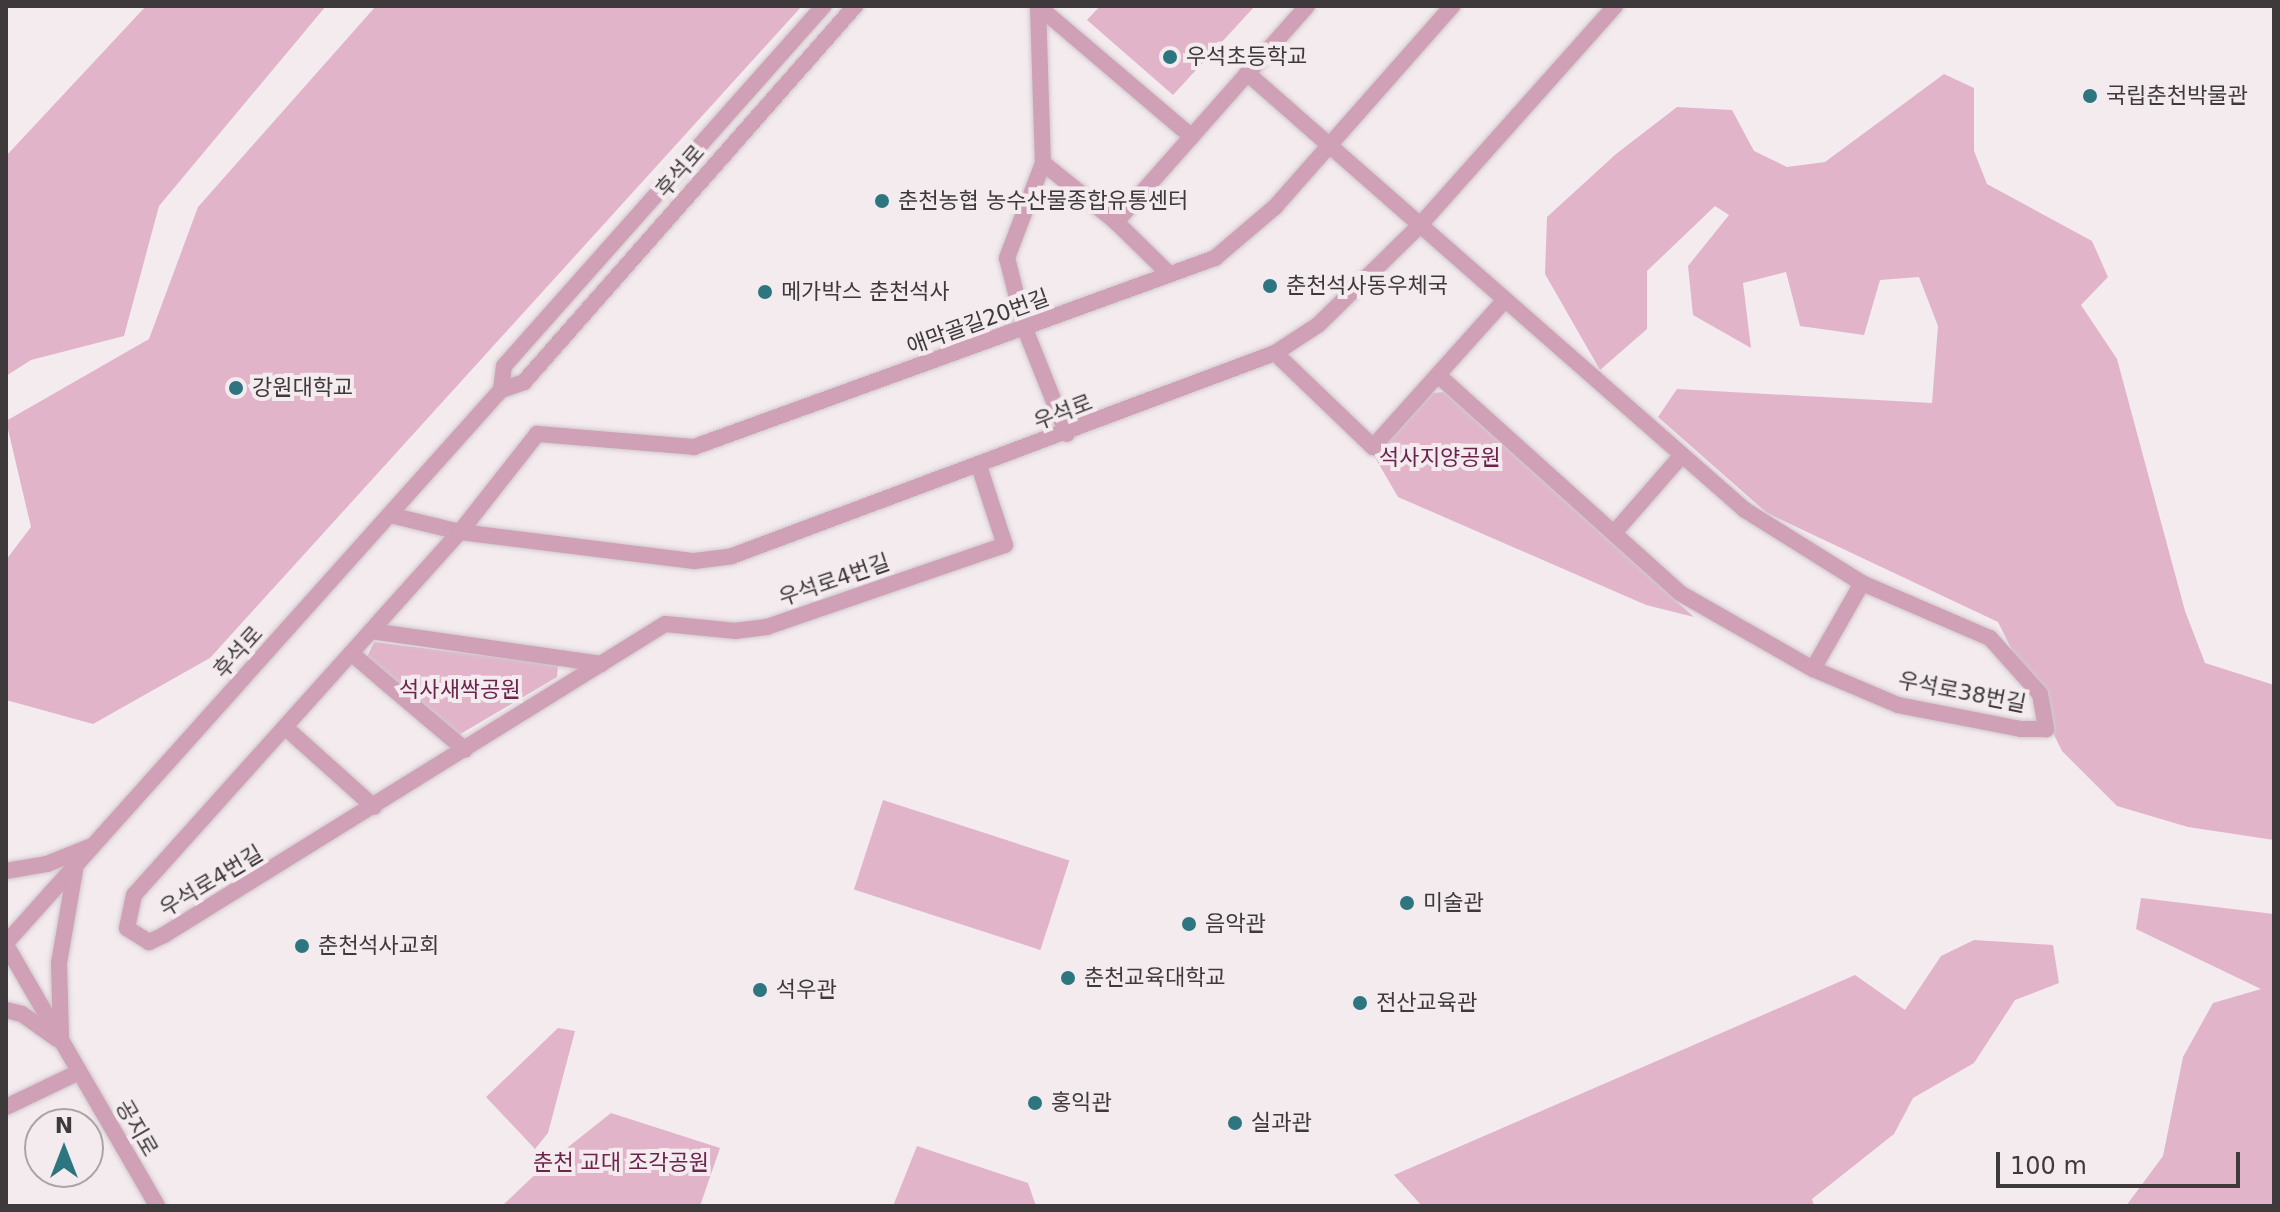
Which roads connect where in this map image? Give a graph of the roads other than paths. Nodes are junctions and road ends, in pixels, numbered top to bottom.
1 (824, 6) edge
2 (855, 6) edge
3 (1038, 6) edge
4 (1307, 6) edge
5 (1452, 6) edge
6 (1615, 6) edge
7 (1247, 73) junction
8 (1192, 137) junction
9 (1331, 144) junction
10 (1043, 163) junction
11 (1116, 222) junction
12 (1420, 225) junction
13 (1168, 273) junction
14 (1504, 301) junction
15 (1025, 329) junction
16 (1275, 353) junction
17 (1439, 376) junction
18 (501, 390) junction
19 (1067, 434) junction
20 (1682, 455) junction
21 (979, 466) junction
22 (390, 515) junction
23 (460, 532) junction
24 (1614, 533) junction
25 (1862, 583) junction
26 (371, 631) junction
27 (352, 654) junction
28 (602, 664) junction
29 (1813, 669) junction
30 (286, 728) junction
31 (465, 750) junction
32 (374, 807) junction
33 (94, 845) junction
34 (76, 864) junction
35 (6, 871) edge
36 (6, 944) edge
37 (6, 1010) edge
38 (62, 1042) junction
39 (79, 1072) junction
40 (6, 1107) edge
41 (157, 1206) edge

1 - 18 street, 후석로
2 - 18 street, 후석로
3 - 8 street
3 - 10 street
4 - 7 street
5 - 9 street, 애막골길20번길
6 - 12 street, 우석로
7 - 8 street
7 - 9 street, 우석로38번길
8 - 11 street
9 - 12 street, 우석로38번길
9 - 13 street, 애막골길20번길
10 - 11 street
10 - 15 street
11 - 13 street
12 - 14 street, 우석로38번길
12 - 16 street, 우석로
13 - 15 street, 애막골길20번길
14 - 17 street
14 - 20 street, 우석로38번길
15 - 19 street
15 - 23 street, 애막골길20번길
16 - 17 street
16 - 19 street, 우석로
17 - 24 street, 우석로38번길
18 - 22 street, 후석로
19 - 21 street, 우석로
20 - 24 street
20 - 25 street, 우석로38번길
21 - 23 street, 우석로
21 - 28 street, 우석로4번길
22 - 23 street, 우석로
22 - 33 street, 후석로
23 - 26 street, 우석로4번길
24 - 29 street, 우석로38번길
25 - 29 street
25 - 29 street, 우석로38번길
26 - 27 street, 우석로4번길
26 - 28 street
27 - 30 street, 우석로4번길
27 - 31 street
28 - 31 street, 우석로4번길
30 - 32 street
30 - 32 street, 우석로4번길
31 - 32 street, 우석로4번길
33 - 34 street, 후석로
33 - 35 street
34 - 36 street, 후석로
34 - 38 street
36 - 38 street, 공지로
37 - 38 street
38 - 39 street, 공지로
39 - 40 street
39 - 41 street, 공지로

